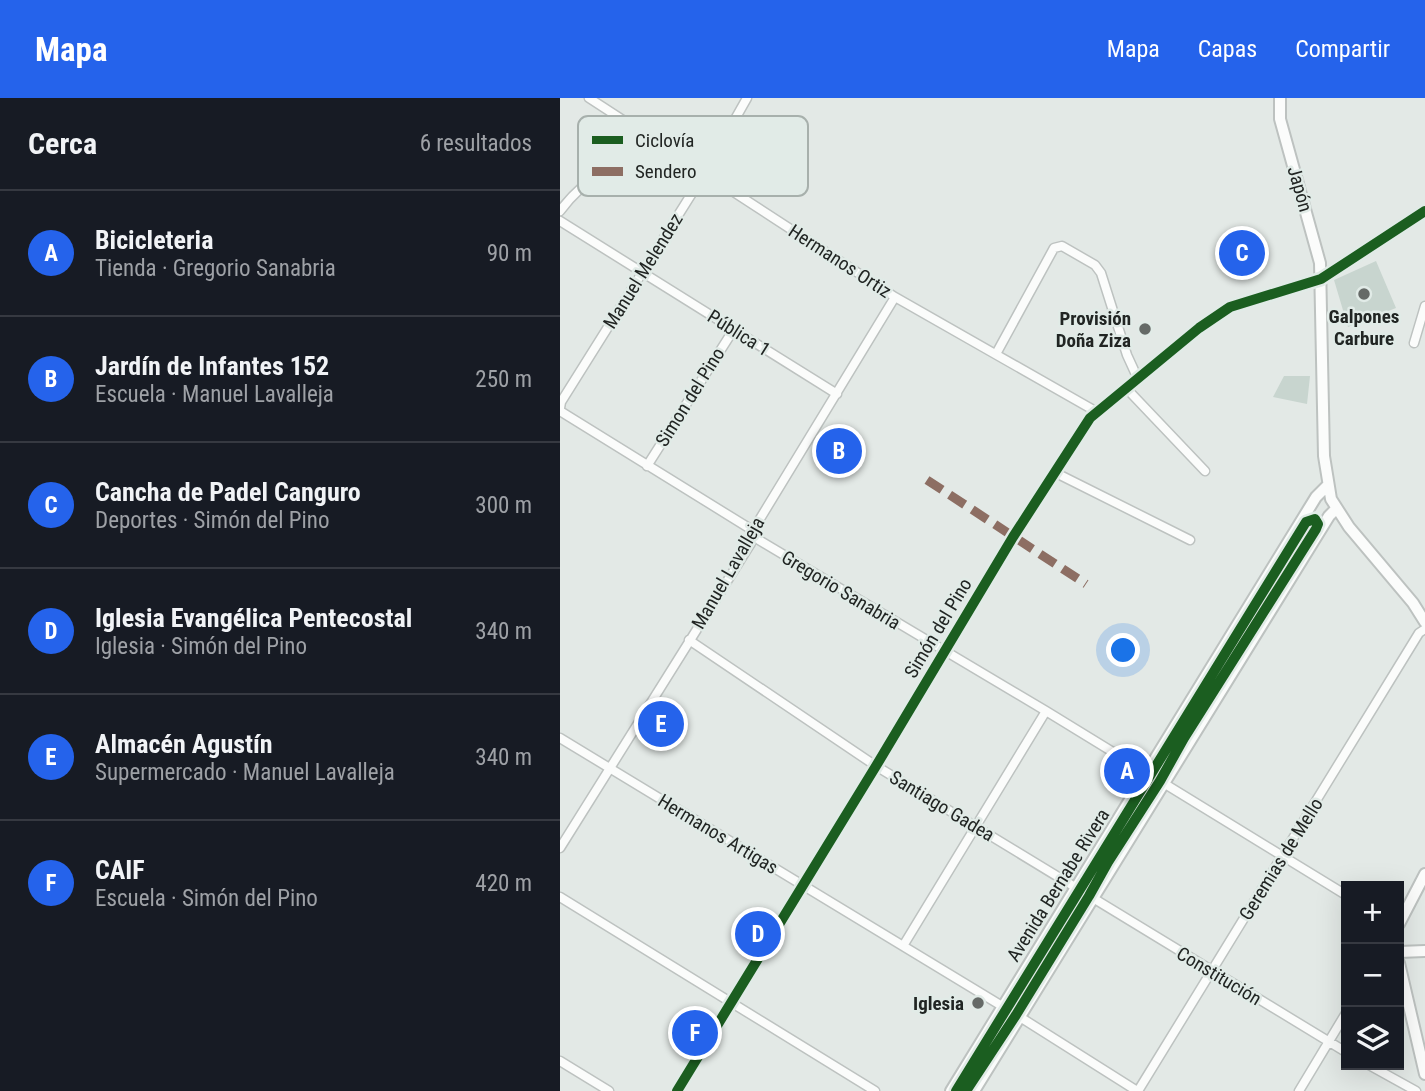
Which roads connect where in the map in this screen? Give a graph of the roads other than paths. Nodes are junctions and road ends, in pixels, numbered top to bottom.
1 (589, 98) edge
2 (747, 98) edge
3 (1280, 98) edge
4 (616, 116) edge
5 (737, 116) edge
6 (578, 191) edge
7 (690, 196) edge
8 (738, 196) edge
9 (560, 211) edge
10 (1425, 211) edge
11 (560, 220) edge
12 (642, 272) junction
13 (1321, 279) junction
14 (895, 297) junction
15 (1425, 306) edge
16 (734, 329) junction
17 (1414, 343) dead end
18 (996, 354) junction
19 (1138, 379) junction
20 (1126, 389) junction
21 (837, 394) junction
22 (560, 409) edge
23 (1097, 412) junction
24 (647, 466) junction
25 (1205, 471) dead end
26 (1054, 472) junction
27 (1328, 485) junction
28 (1336, 509) junction
29 (753, 533) junction
30 (1190, 540) dead end
31 (1425, 622) edge
32 (1425, 629) edge
33 (689, 640) junction
34 (944, 651) junction
35 (1046, 711) junction
36 (560, 737) edge
37 (876, 766) junction
38 (610, 769) junction
39 (1148, 773) junction
40 (1164, 783) junction
41 (976, 826) junction
42 (560, 848) edge
43 (1283, 856) junction
44 (1425, 874) edge
45 (802, 885) junction
46 (1076, 888) junction
47 (1341, 892) edge
48 (560, 897) edge
49 (1093, 899) junction
50 (1404, 914) edge
51 (903, 946) junction
52 (1425, 951) edge
53 (1404, 952) edge
54 (1211, 971) junction
55 (1404, 984) edge
56 (731, 1003) junction
57 (1004, 1007) junction
58 (1020, 1017) junction
59 (1341, 1021) edge
60 (1328, 1042) junction
61 (1341, 1049) edge
62 (560, 1061) edge
63 (1377, 1070) edge
64 (1425, 1074) edge
65 (609, 1091) edge
66 (677, 1091) edge
67 (875, 1091) edge
68 (951, 1091) edge
69 (974, 1091) edge
70 (1137, 1091) edge
71 (1299, 1091) edge
72 (1416, 1091) edge

1 - 4 street, Hermanos Ortiz
2 - 5 street, Manuel Melendez
3 - 13 street, Japón
6 - 9 street
7 - 12 street, Manuel Melendez
8 - 14 street, Hermanos Ortiz
10 - 13 street
11 - 12 street, Pública 1
12 - 16 street, Pública 1
12 - 22 street, Manuel Melendez
13 - 19 street, Simón del Pino
13 - 27 street, Japón
14 - 18 street, Hermanos Ortiz
14 - 21 street, Manuel Lavalleja
15 - 17 street
16 - 21 street, Pública 1
16 - 24 street, Simon del Pino
18 - 19 street
18 - 23 street, Hermanos Ortiz
19 - 20 street, Simón del Pino
20 - 23 street, Simón del Pino
20 - 25 street
21 - 29 street, Manuel Lavalleja
22 - 24 street, Gregorio Sanabria
23 - 26 street, Simón del Pino
24 - 29 street, Gregorio Sanabria
26 - 30 street
26 - 34 street, Simón del Pino
27 - 28 street, Japón
27 - 39 street, Avenida Bernabe Rivera
28 - 31 street
28 - 40 street, Avenida Bernabe Rivera
29 - 33 street, Manuel Lavalleja
29 - 34 street, Gregorio Sanabria
32 - 43 street, Geremias de Mello
33 - 37 street, Santiago Gadea
33 - 38 street, Manuel Lavalleja
34 - 35 street, Gregorio Sanabria
34 - 37 street, Simón del Pino
35 - 39 street, Gregorio Sanabria
35 - 41 street
36 - 38 street, Hermanos Artigas
37 - 41 street, Santiago Gadea
37 - 45 street, Simón del Pino
38 - 42 street, Manuel Lavalleja
38 - 45 street, Hermanos Artigas
39 - 40 street, Gregorio Sanabria
39 - 46 street, Avenida Bernabe Rivera
40 - 43 street, Gregorio Sanabria
40 - 49 street, Avenida Bernabe Rivera
41 - 46 street, Santiago Gadea
41 - 51 street
43 - 47 street, Gregorio Sanabria
43 - 54 street, Geremias de Mello
44 - 50 street
45 - 51 street, Hermanos Artigas
45 - 56 street, Simón del Pino
46 - 49 street, Santiago Gadea
46 - 57 street, Avenida Bernabe Rivera
48 - 56 street
49 - 54 street, Constitución
49 - 58 street, Avenida Bernabe Rivera
51 - 57 street, Hermanos Artigas
52 - 53 street
54 - 60 street, Constitución
54 - 70 street, Geremias de Mello
55 - 64 street
56 - 66 street, Simón del Pino
56 - 67 street
57 - 58 street, Hermanos Artigas
57 - 68 street, Avenida Bernabe Rivera
58 - 69 street, Avenida Bernabe Rivera
58 - 70 street, Hermanos Artigas
59 - 60 street
60 - 61 street, Constitución
60 - 71 street
62 - 65 street
63 - 72 street

